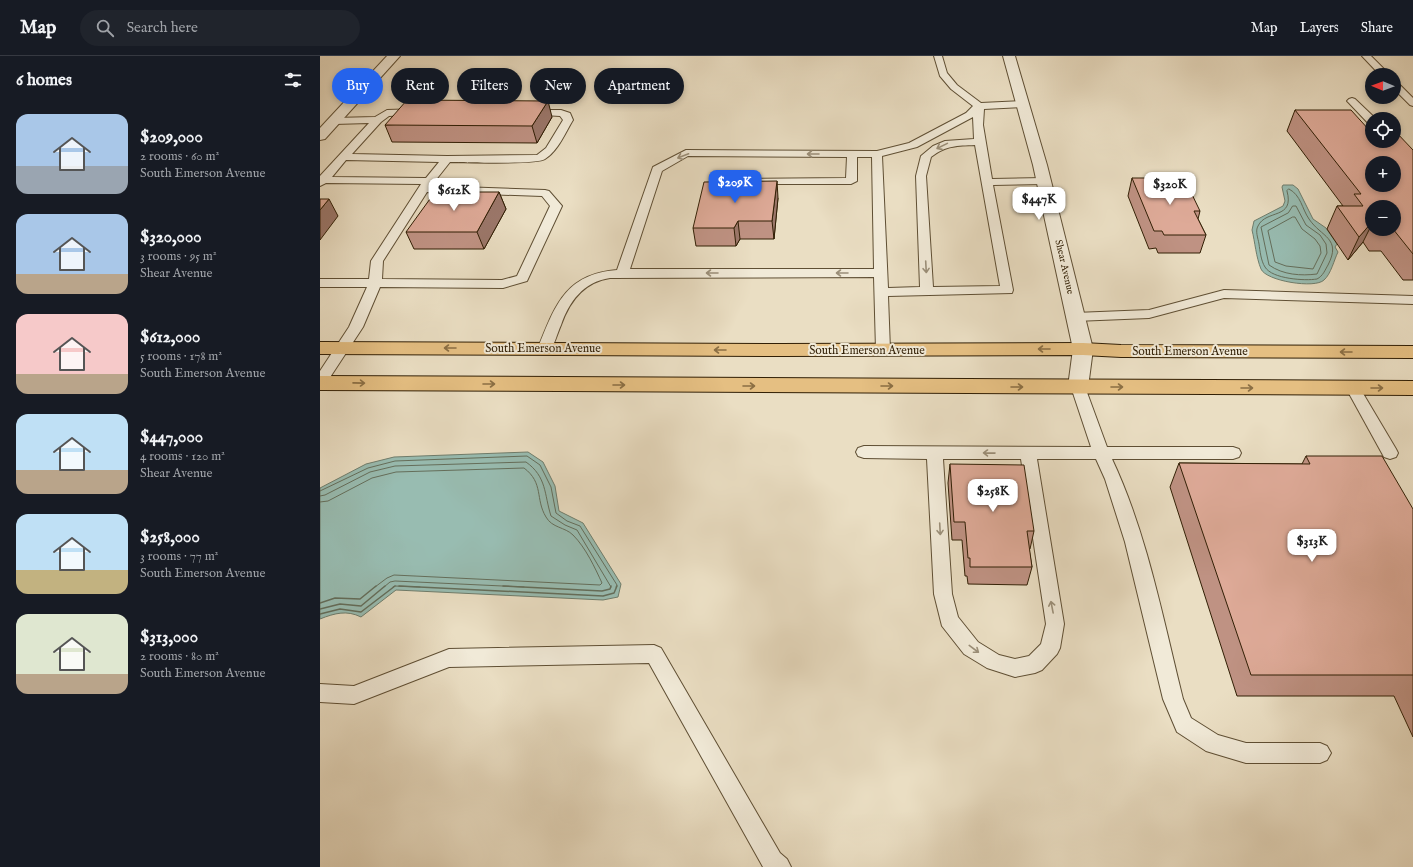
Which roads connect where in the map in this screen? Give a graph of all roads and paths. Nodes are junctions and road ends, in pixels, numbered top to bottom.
1 (394, 56) edge
2 (938, 56) edge
3 (1009, 56) edge
4 (1366, 56) edge
5 (1378, 68) edge
6 (1401, 91) edge
7 (1352, 101) dead end
8 (1413, 103) edge
9 (1022, 104) junction
10 (979, 106) junction
11 (428, 112) edge
12 (520, 112) edge
13 (1365, 114) edge
14 (377, 120) junction
15 (334, 121) junction
16 (320, 136) edge
17 (980, 142) junction
18 (852, 154) junction
19 (877, 154) junction
20 (343, 157) junction
21 (447, 159) junction
22 (321, 181) edge
23 (721, 181) edge
24 (1044, 181) junction
25 (988, 182) junction
26 (426, 185) junction
27 (622, 273) junction
28 (881, 273) junction
29 (320, 283) edge
30 (375, 284) junction
31 (927, 291) junction
32 (882, 292) junction
33 (1413, 300) edge
34 (1075, 317) junction
35 (320, 348) edge
36 (342, 348) junction
37 (545, 348) junction
38 (1083, 349) junction
39 (883, 350) junction
40 (1413, 352) edge
41 (320, 382) edge
42 (1078, 387) junction
43 (1353, 388) junction
44 (1413, 388) edge
45 (864, 452) dead end
46 (935, 453) junction
47 (1101, 453) junction
48 (1233, 453) dead end
49 (1390, 453) dead end
50 (1028, 454) junction
51 (320, 694) edge
52 (1320, 753) dead end
53 (779, 867) edge

1 - 15 street
2 - 10 lane
3 - 9 street, Shear Avenue
4 - 5 lane
6 - 8 lane
7 - 13 lane
9 - 10 lane
9 - 24 street, Shear Avenue
10 - 17 lane
10 - 19 lane
11 - 14 lane
12 - 21 lane
14 - 15 lane
14 - 20 lane
15 - 16 street
17 - 25 lane
17 -> 31 lane
18 - 19 lane
18 - 23 lane
18 -> 27 lane
19 - 28 lane
20 - 21 lane
20 - 22 lane
21 - 26 lane
22 - 26 lane
24 - 25 lane
24 - 34 street, Shear Avenue
25 - 31 lane
26 - 30 lane
26 - 30 lane
28 -> 27 lane
27 - 37 lane
28 - 32 lane
29 - 30 lane
30 - 36 lane
31 - 32 lane
32 - 39 lane
33 - 34 lane
34 - 38 street, Shear Avenue
35 - 36 main road, South Emerson Avenue
37 -> 36 main road, South Emerson Avenue
36 - 41 lane
39 -> 37 main road, South Emerson Avenue
38 -> 39 main road, South Emerson Avenue
40 -> 38 main road, South Emerson Avenue
38 - 42 street, Shear Avenue
41 -> 42 main road
42 -> 43 main road
42 - 47 lane
43 -> 44 main road
43 - 49 lane
45 - 46 lane
50 -> 46 lane
46 -> 50 lane
47 - 48 lane
47 - 50 lane
47 - 52 lane
51 - 53 lane

